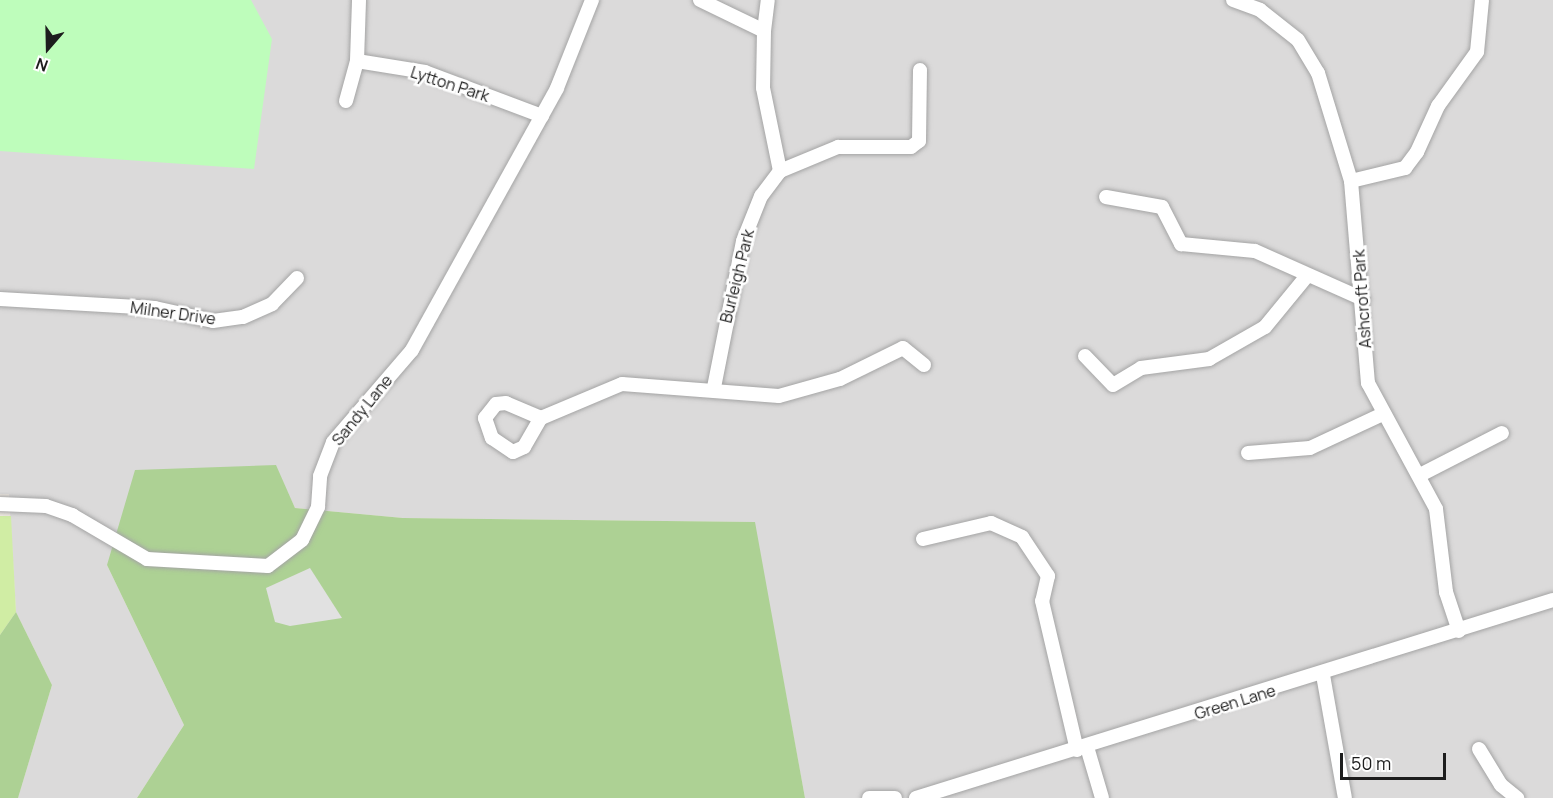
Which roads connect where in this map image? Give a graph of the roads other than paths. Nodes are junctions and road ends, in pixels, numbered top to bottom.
1 (359, 0) edge
2 (592, 0) edge
3 (700, 0) edge
4 (768, 0) edge
5 (1233, 0) edge
6 (1482, 0) edge
7 (764, 31) junction
8 (357, 61) junction
9 (920, 70) dead end
10 (346, 101) dead end
11 (542, 116) junction
12 (780, 171) junction
13 (1350, 181) junction
14 (1106, 197) dead end
15 (1306, 277) junction
16 (297, 278) dead end
17 (0, 299) edge
18 (1363, 299) junction
19 (1085, 356) dead end
20 (924, 365) dead end
21 (714, 388) junction
22 (1383, 414) junction
23 (541, 418) dead end
24 (1502, 433) dead end
25 (1248, 453) dead end
26 (1420, 474) junction
27 (0, 504) edge
28 (923, 539) dead end
29 (1553, 600) edge
30 (1459, 631) junction
31 (1323, 675) junction
32 (1082, 748) junction
33 (1479, 749) dead end
34 (868, 798) edge
35 (895, 798) edge
36 (916, 798) edge
37 (1102, 798) edge
38 (1345, 798) edge
39 (1517, 798) edge

1 - 8 street
2 - 11 street, Sandy Lane
3 - 7 street
4 - 7 street
5 - 13 street, Ashcroft Park
6 - 13 street
7 - 12 street
8 - 10 street
8 - 11 street, Lytton Park
9 - 12 street
11 - 27 street, Sandy Lane
12 - 21 street, Burleigh Park
13 - 18 street, Ashcroft Park
14 - 15 street
15 - 18 street
15 - 19 street
16 - 17 street, Milner Drive
18 - 22 street, Ashcroft Park
20 - 21 street
21 - 23 street
22 - 25 street
22 - 26 street, Ashcroft Park
24 - 26 street
26 - 30 street, Ashcroft Park
28 - 32 street
29 - 30 street, Green Lane
30 - 31 street, Green Lane
31 - 32 street, Green Lane
31 - 38 street
32 - 36 street, Green Lane
32 - 37 street
33 - 39 street
34 - 35 street

